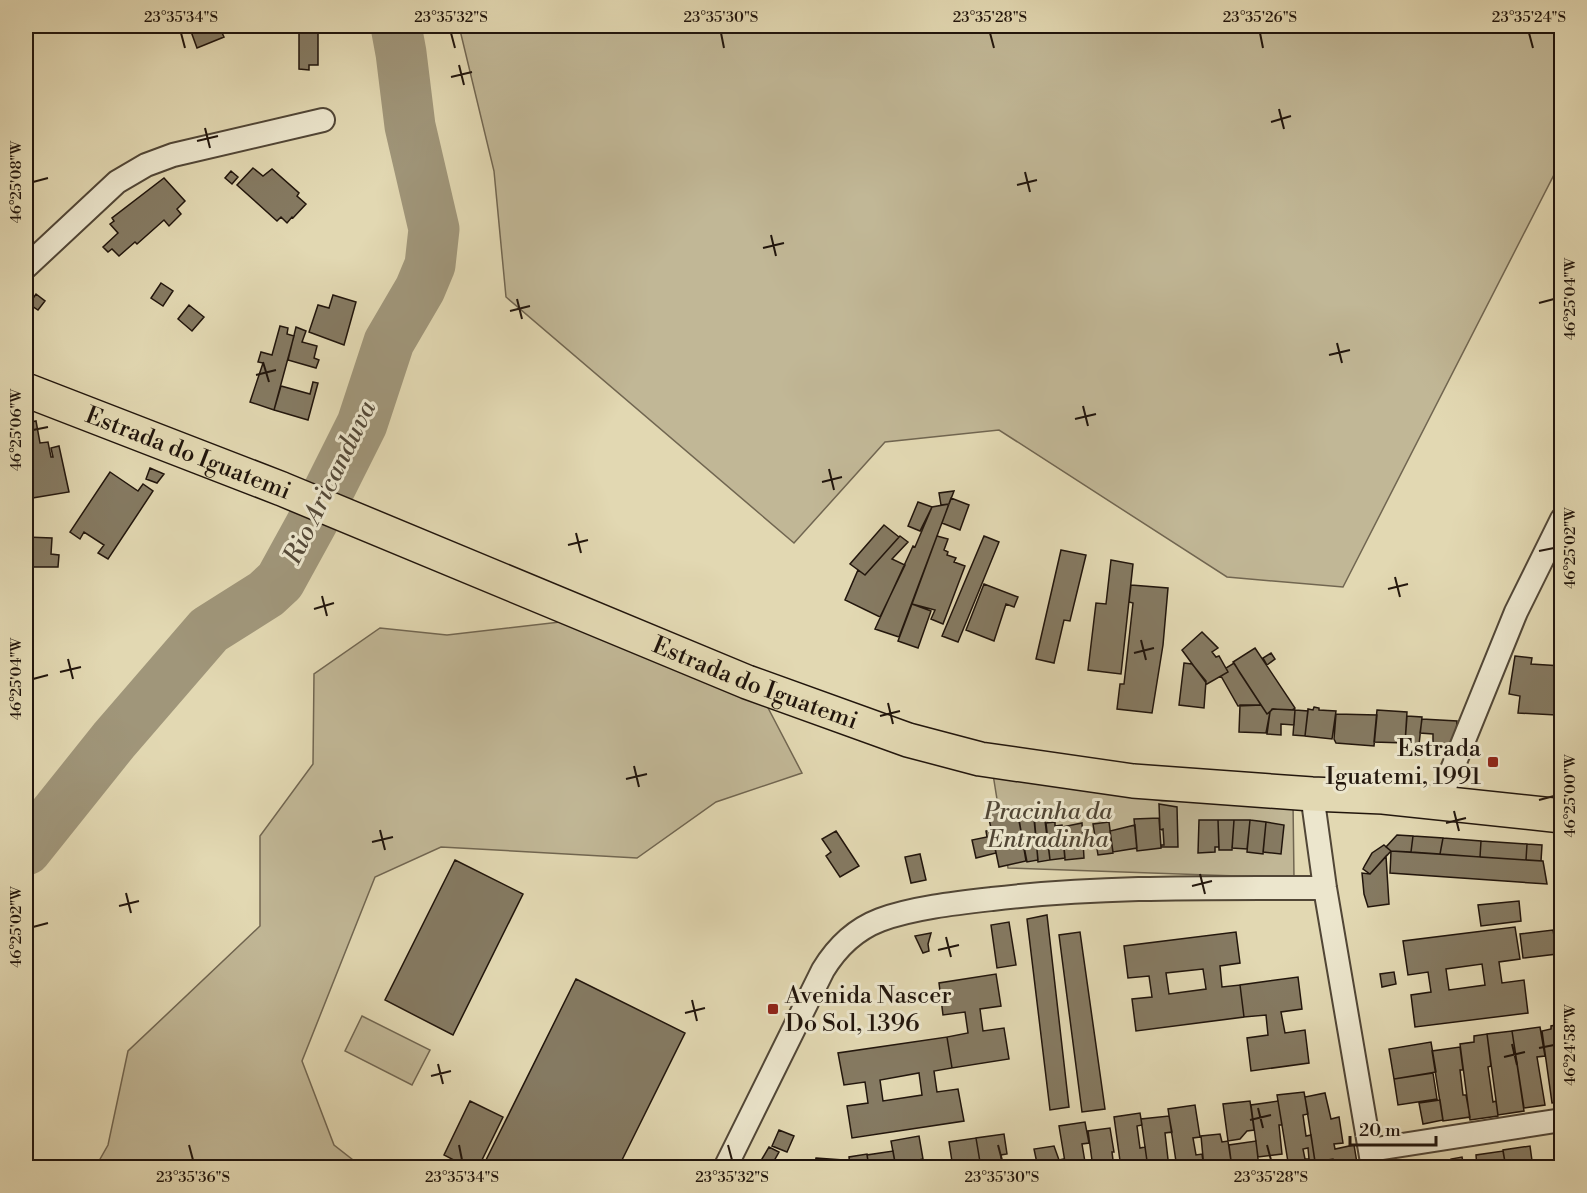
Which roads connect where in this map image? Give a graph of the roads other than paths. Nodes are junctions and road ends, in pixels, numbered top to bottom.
1 (323, 120) dead end
2 (26, 267) edge
3 (26, 390) edge
4 (1562, 519) edge
5 (1312, 794) junction
6 (1438, 804) junction
7 (1562, 816) edge
8 (1325, 888) junction
9 (1562, 1120) edge
10 (1372, 1159) edge
11 (724, 1167) edge

1 - 2 street
3 - 5 main road, Estrada do Iguatemi
4 - 6 street
5 - 6 main road, Estrada do Iguatemi
5 - 8 street
6 - 7 main road, Estrada do Iguatemi
8 - 10 street
8 - 11 street
9 - 10 street

